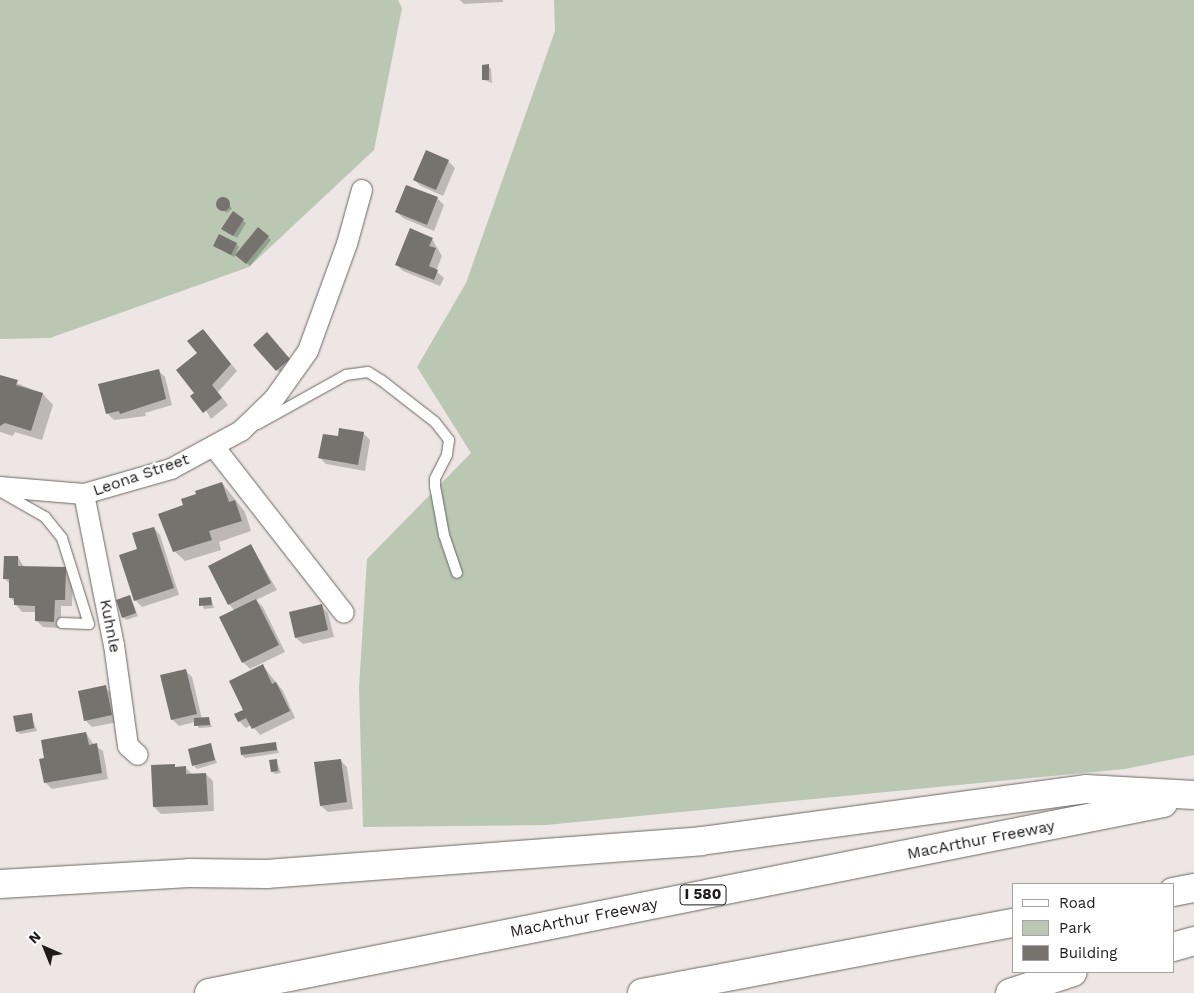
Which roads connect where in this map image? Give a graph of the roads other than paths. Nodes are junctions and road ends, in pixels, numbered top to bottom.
1 (362, 190) dead end
2 (241, 431) junction
3 (215, 448) junction
4 (0, 487) edge
5 (0, 492) edge
6 (84, 494) junction
7 (457, 573) dead end
8 (344, 613) dead end
9 (62, 623) dead end
10 (138, 755) dead end
11 (1194, 796) edge
12 (0, 884) edge
13 (1194, 888) edge
14 (1174, 892) edge
15 (1012, 923) edge
16 (1194, 942) edge
17 (1174, 946) edge
18 (1070, 973) edge
19 (209, 993) edge
20 (642, 993) edge
21 (1010, 993) edge

1 - 2 street, Leona Street
2 - 3 street, Leona Street
2 - 7 lane
3 - 6 street, Leona Street
3 - 8 street
4 - 6 street, Leona Street
5 - 9 lane
6 - 10 street, Kuhnle
11 - 12 highway
11 - 19 highway, MacArthur Freeway / I 580
13 - 14 highway
15 - 20 highway
16 - 17 highway
18 - 21 highway

